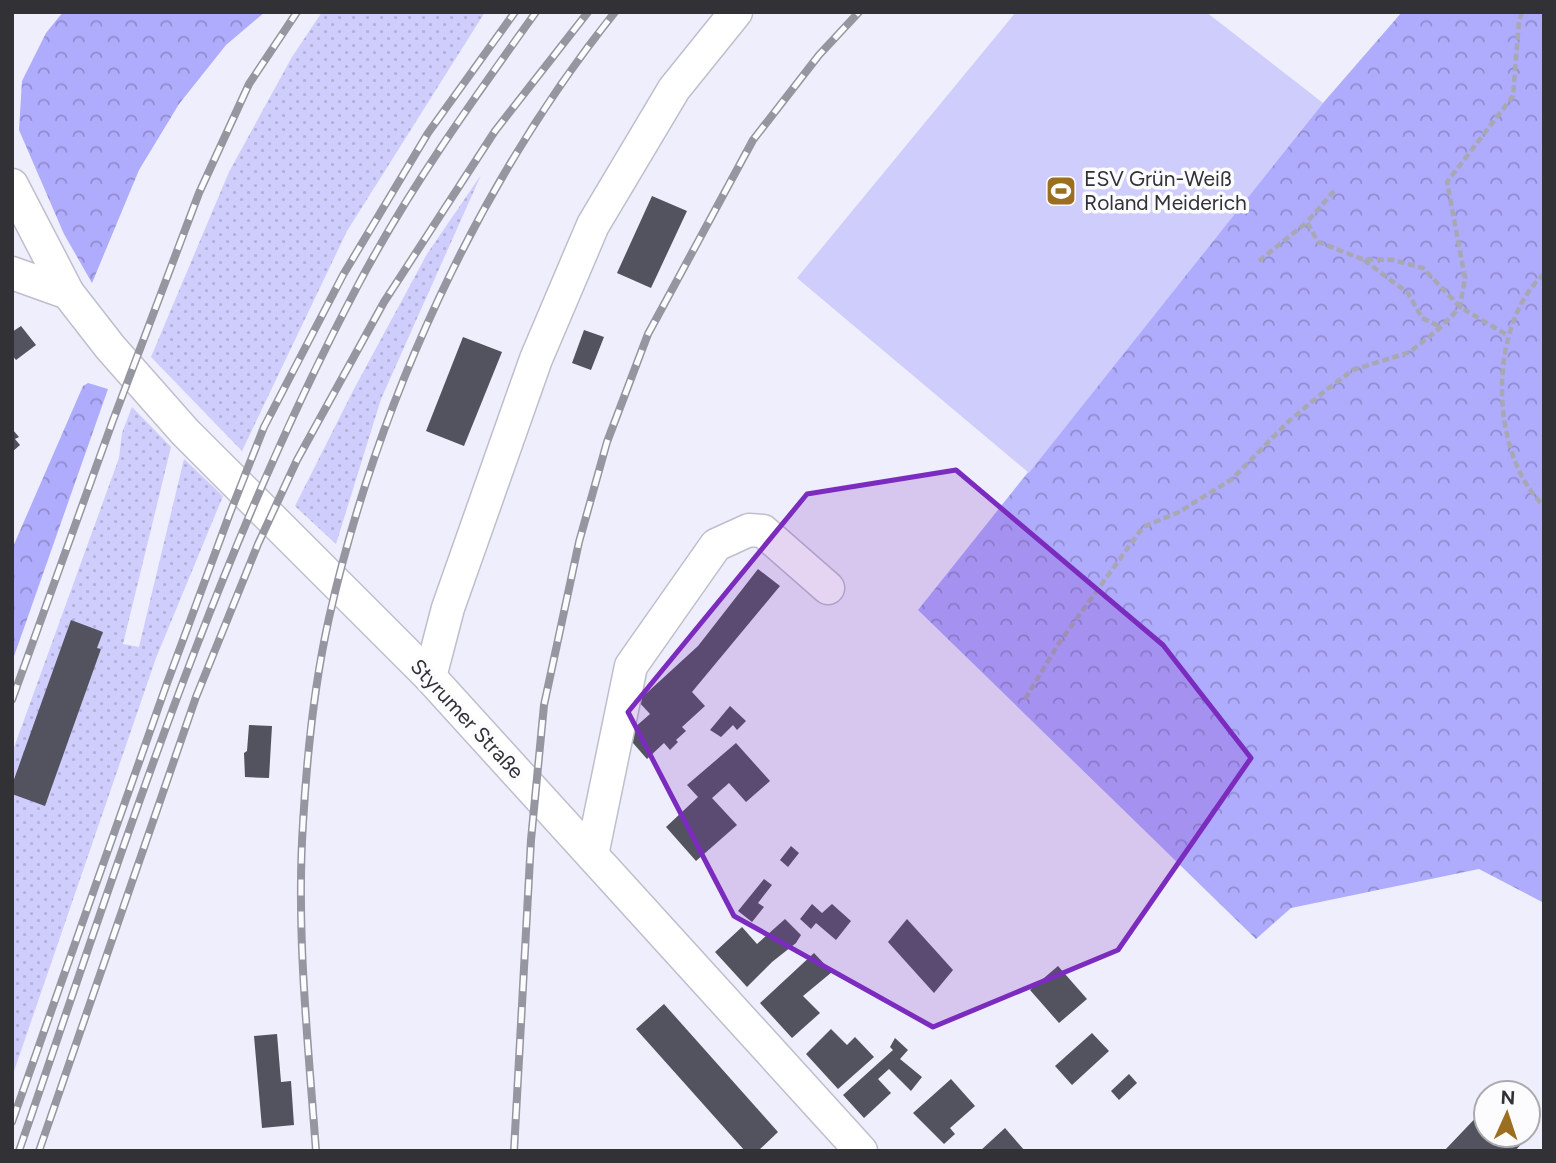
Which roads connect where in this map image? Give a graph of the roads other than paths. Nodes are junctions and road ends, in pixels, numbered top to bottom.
1 (736, 12) edge
2 (12, 185) edge
3 (12, 273) edge
4 (68, 293) junction
5 (828, 588) dead end
6 (430, 677) junction
7 (592, 855) junction
8 (844, 1145) edge

1 - 6 street
2 - 4 street, Styrumer Straße
3 - 4 street
4 - 6 street, Styrumer Straße
5 - 7 street
6 - 7 street, Styrumer Straße
7 - 8 street, Styrumer Straße

